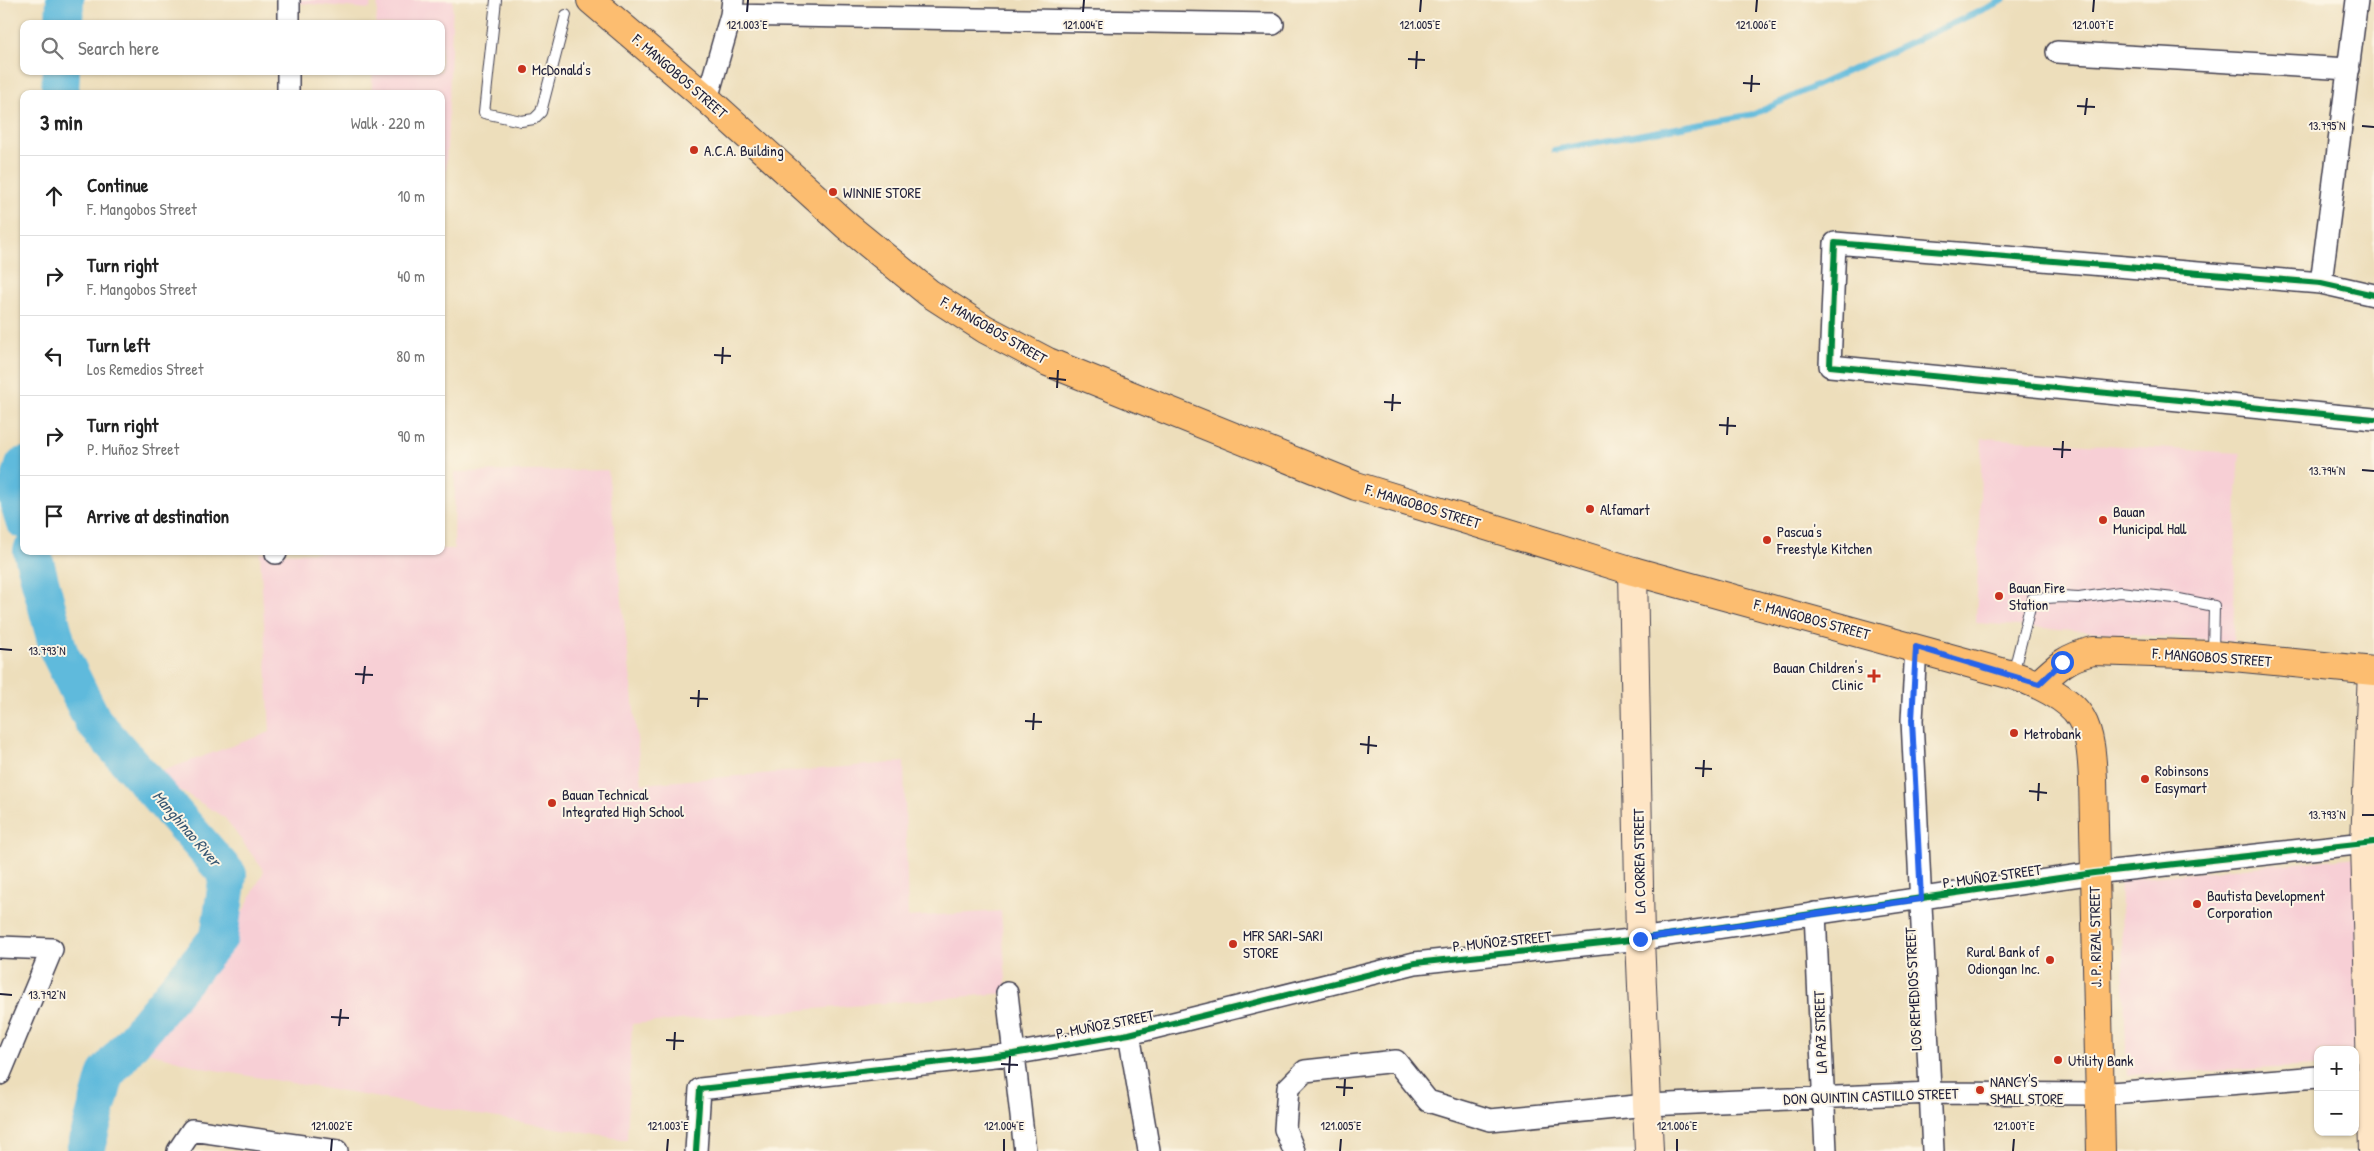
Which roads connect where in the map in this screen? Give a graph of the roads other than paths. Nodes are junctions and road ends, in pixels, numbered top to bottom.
1 (289, 0) edge
2 (496, 0) edge
3 (2357, 0) edge
4 (596, 2) edge
5 (732, 8) edge
6 (566, 14) dead end
7 (289, 20) edge
8 (1272, 24) dead end
9 (2057, 52) dead end
10 (2348, 69) junction
11 (288, 75) edge
12 (288, 90) edge
13 (707, 99) junction
14 (2321, 283) junction
15 (2374, 295) edge
16 (2374, 419) edge
17 (1633, 571) junction
18 (1916, 647) junction
19 (2213, 655) junction
20 (2373, 671) edge
21 (2012, 675) junction
22 (2039, 684) junction
23 (2370, 842) edge
24 (2094, 873) junction
25 (1921, 899) junction
26 (1815, 913) junction
27 (1640, 939) junction
28 (0, 948) edge
29 (1006, 994) dead end
30 (8, 1033) edge
31 (1129, 1034) junction
32 (1013, 1054) junction
33 (2367, 1073) edge
34 (0, 1074) edge
35 (2314, 1076) edge
36 (1931, 1093) junction
37 (2098, 1094) junction
38 (1823, 1096) junction
39 (1647, 1105) junction
40 (178, 1151) edge
41 (337, 1151) edge
42 (696, 1151) edge
43 (1025, 1151) edge
44 (1149, 1151) edge
45 (1294, 1151) edge
46 (1649, 1151) edge
47 (1826, 1151) edge
48 (1933, 1151) edge
49 (2101, 1151) edge
50 (2373, 1151) edge

1 - 7 street
2 - 6 lane
3 - 10 street
4 - 13 main road, F. MANGOBOS STREET
5 - 8 street
5 - 13 street
9 - 10 street
10 - 14 street
11 - 12 street
13 - 17 main road, F. MANGOBOS STREET
14 - 15 street
14 - 16 street
17 - 18 main road, F. MANGOBOS STREET
17 - 27 street, LA CORREA STREET
18 - 21 main road, F. MANGOBOS STREET
18 - 25 street, LOS REMEDIOS STREET
19 - 20 main road, F. MANGOBOS STREET
19 - 21 lane
19 - 22 main road, F. MANGOBOS STREET
20 - 23 street
21 - 22 main road, F. MANGOBOS STREET
22 - 24 main road, J. P. RIZAL STREET
23 - 24 street, P. MUÑOZ STREET
23 - 33 street
24 - 25 street, P. MUÑOZ STREET
24 - 37 main road, J. P. RIZAL STREET
25 - 26 street, P. MUÑOZ STREET
25 - 36 street, LOS REMEDIOS STREET
26 - 27 street, P. MUÑOZ STREET
26 - 38 street, LA PAZ STREET
27 - 31 street, P. MUÑOZ STREET
27 - 39 street, LA CORREA STREET
28 - 30 street
29 - 32 street
30 - 34 street
31 - 32 street, P. MUÑOZ STREET
31 - 44 street
32 - 42 street, P. MUÑOZ STREET
32 - 43 street
33 - 50 street
35 - 37 street, DON QUINTIN CASTILLO STREET
36 - 37 street, DON QUINTIN CASTILLO STREET
36 - 38 street, DON QUINTIN CASTILLO STREET
36 - 48 street, LOS REMEDIOS STREET
37 - 49 main road, J. P. RIZAL STREET
38 - 39 street, DON QUINTIN CASTILLO STREET
38 - 47 street, LA PAZ STREET
39 - 45 street, DON QUINTIN CASTILLO STREET
39 - 46 street, LA CORREA STREET
40 - 41 street

